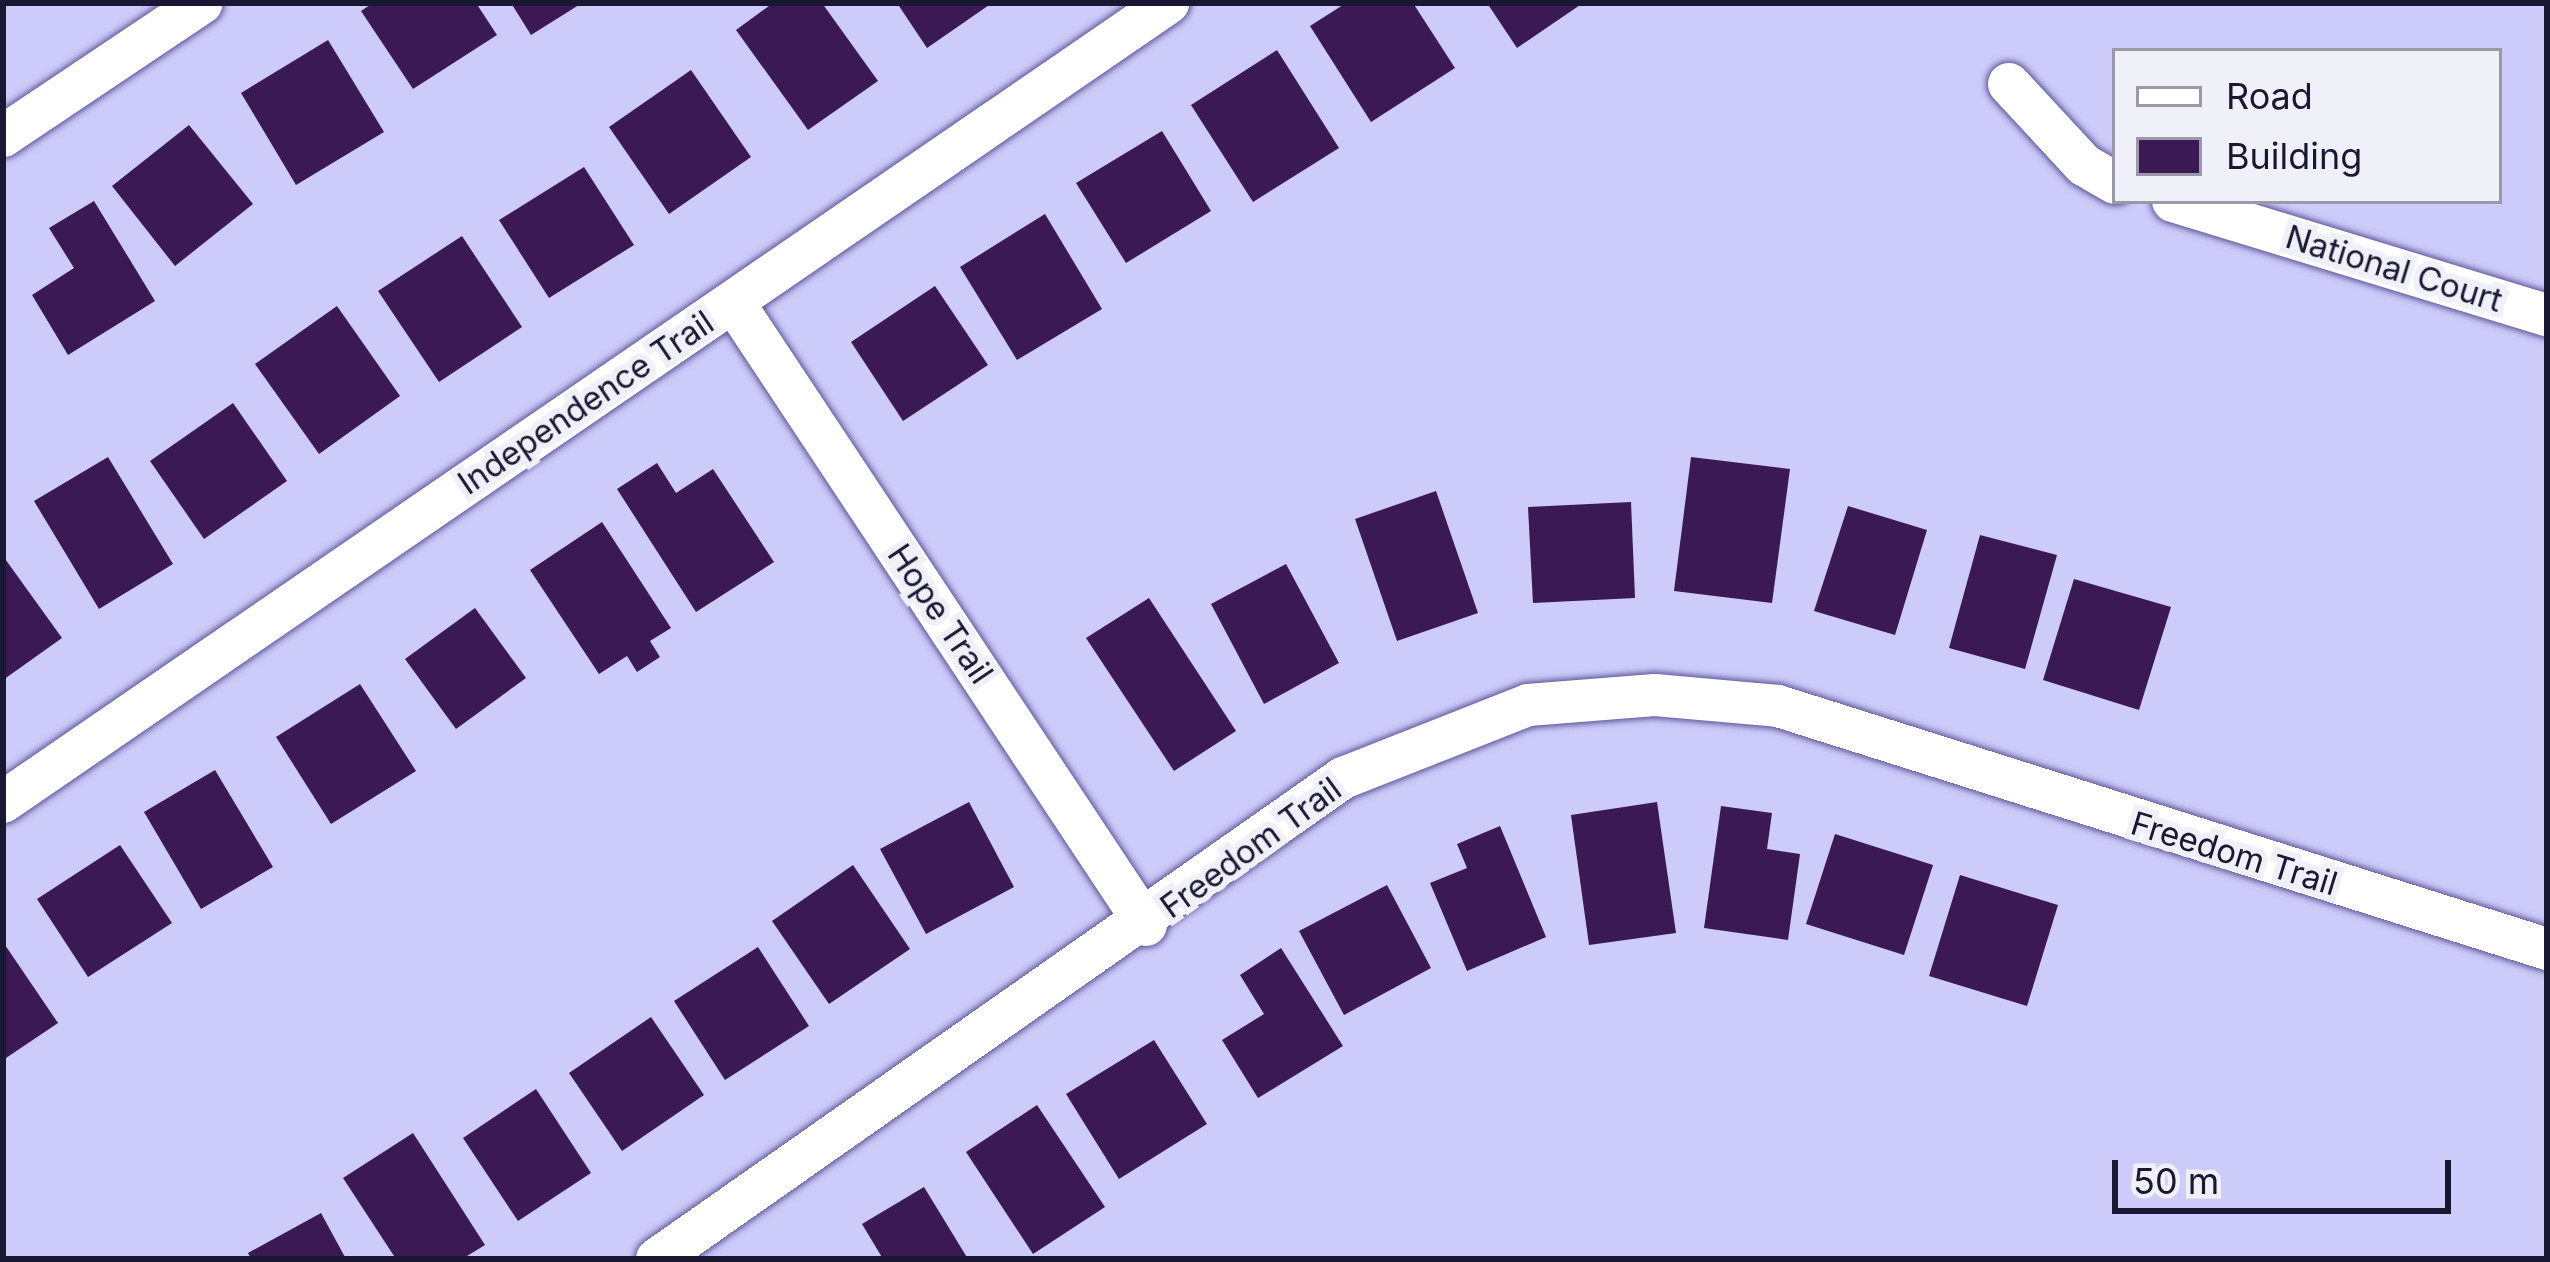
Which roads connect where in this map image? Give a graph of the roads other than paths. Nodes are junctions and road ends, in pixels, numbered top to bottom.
1 (202, 3) edge
2 (1168, 3) edge
3 (2008, 83) dead end
4 (3, 136) edge
5 (2112, 181) edge
6 (2183, 204) edge
7 (734, 303) junction
8 (2547, 315) edge
9 (3, 802) edge
10 (1146, 925) junction
11 (2547, 949) edge
12 (657, 1259) edge

1 - 4 street
2 - 7 street, Independence Trail
3 - 5 street
6 - 8 street, National Court
7 - 9 street, Independence Trail
7 - 10 street, Hope Trail
10 - 11 street, Freedom Trail
10 - 12 street, Freedom Trail

